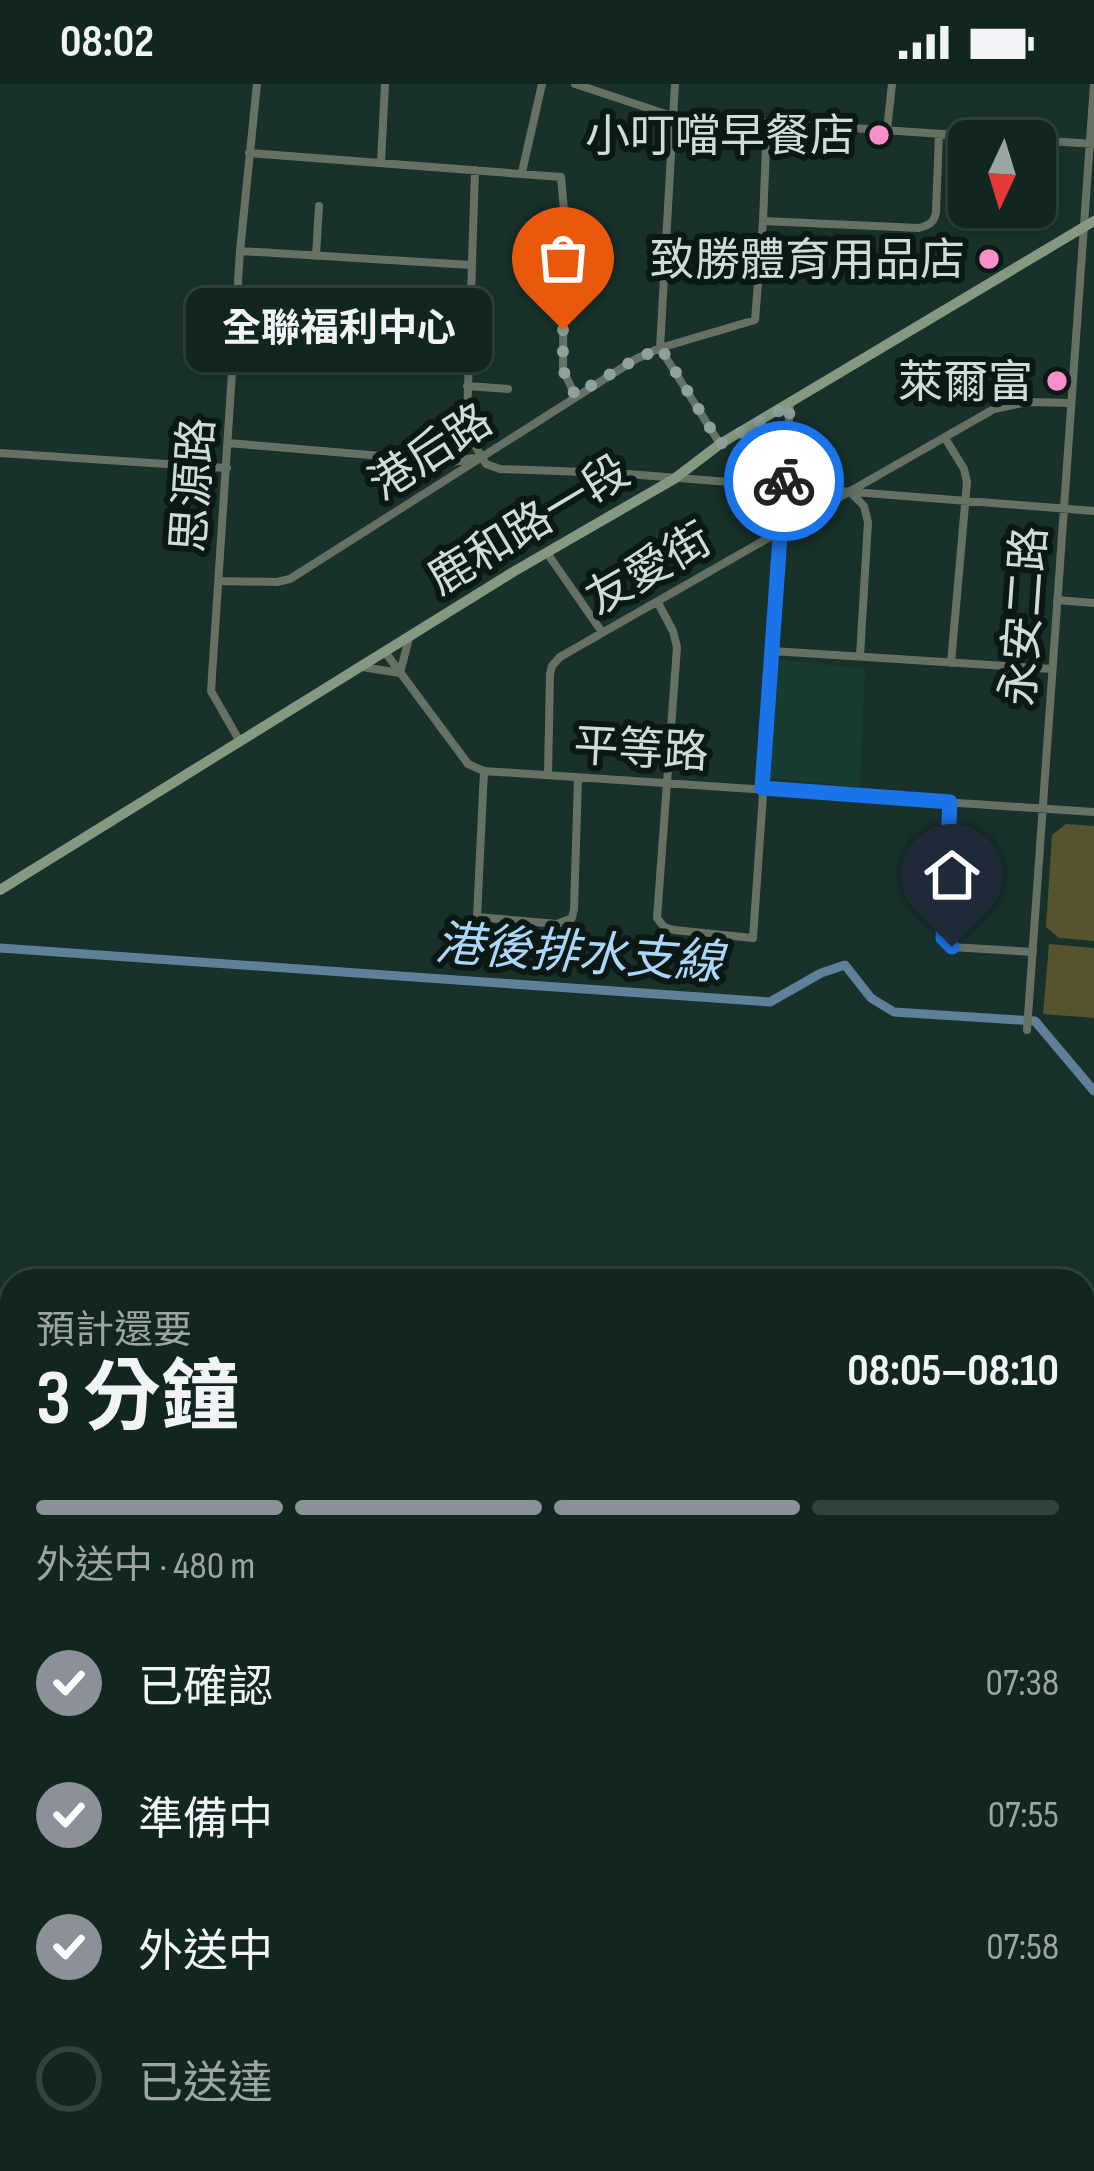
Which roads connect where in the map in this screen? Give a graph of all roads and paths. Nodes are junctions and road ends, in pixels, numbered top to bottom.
1 (257, 84) edge
2 (385, 84) edge
3 (542, 84) edge
4 (575, 84) edge
5 (675, 84) edge
6 (892, 84) edge
7 (1094, 84) edge
8 (672, 116) junction
9 (767, 122) junction
10 (887, 130) junction
11 (939, 134) junction
12 (1091, 144) edge
13 (249, 153) junction
14 (382, 163) junction
15 (475, 170) junction
16 (522, 172) junction
17 (319, 206) dead end
18 (764, 221) junction
19 (1089, 224) edge
20 (240, 251) junction
21 (316, 256) junction
22 (471, 265) junction
23 (234, 340) junction
24 (661, 348) junction
25 (467, 359) junction
26 (467, 386) junction
27 (508, 389) dead end
28 (575, 395) junction
29 (1071, 403) junction
30 (790, 405) junction
31 (945, 438) junction
32 (228, 443) junction
33 (720, 444) junction
34 (0, 454) edge
35 (480, 456) junction
36 (227, 468) junction
37 (674, 479) junction
38 (784, 487) junction
39 (851, 493) junction
40 (966, 501) junction
41 (1064, 509) junction
42 (1094, 511) edge
43 (782, 530) junction
44 (548, 553) junction
45 (219, 581) junction
46 (1057, 600) junction
47 (658, 603) junction
48 (1094, 603) edge
49 (602, 632) junction
50 (410, 637) junction
51 (772, 651) junction
52 (385, 652) junction
53 (860, 656) junction
54 (951, 663) junction
55 (361, 667) junction
56 (1052, 669) junction
57 (400, 673) junction
58 (239, 740) junction
59 (484, 771) junction
60 (548, 775) junction
61 (578, 778) junction
62 (668, 782) junction
63 (762, 788) junction
64 (950, 802) junction
65 (1043, 808) junction
66 (1094, 812) edge
67 (0, 890) edge
68 (1033, 952) junction
69 (1027, 1030) dead end

1 - 13 street, 思源路
2 - 14 street
3 - 16 street
4 - 8 street
5 - 8 street
6 - 10 street
7 - 12 street, 永安二路
8 - 9 street
8 - 24 street
9 - 10 street
9 - 18 street, 港后路
10 - 11 street
11 - 12 street
11 - 18 street
12 - 19 street, 永安二路
13 - 14 street
13 - 20 street, 思源路
14 - 15 street
15 - 16 street
15 - 22 street
16 - 28 street
17 - 21 street
18 - 24 street, 港后路
19 - 29 street, 永安二路
19 - 30 main road, 鹿和路一段
20 - 21 street
20 - 23 street, 思源路
21 - 22 street
22 - 25 street
23 - 25 street
23 - 32 street, 思源路
24 - 28 street, 港后路
24 - 33 street
25 - 26 street
26 - 27 street
26 - 35 street
28 - 35 street, 港后路
29 - 31 street, 友愛街
29 - 41 street, 永安二路
30 - 33 main road, 鹿和路一段
30 - 38 street
31 - 39 street, 友愛街
31 - 40 street
32 - 35 street
32 - 36 street, 思源路
33 - 37 main road, 鹿和路一段
34 - 36 street
35 - 37 street
35 - 45 street, 港后路
36 - 45 street, 思源路
37 - 38 street
37 - 44 main road, 鹿和路一段
38 - 39 street
38 - 43 street
39 - 40 street
39 - 43 street, 友愛街
39 - 53 street
40 - 41 street
40 - 54 street
41 - 42 street
41 - 46 street, 永安二路
43 - 47 street, 友愛街
43 - 51 street
44 - 49 street
44 - 50 main road, 鹿和路一段
45 - 58 street, 思源路
46 - 48 street
46 - 56 street, 永安二路
47 - 49 street, 友愛街
47 - 62 street
49 - 60 street, 友愛街
50 - 52 main road, 鹿和路一段
50 - 57 street
51 - 53 street
51 - 63 street
52 - 55 main road, 鹿和路一段
52 - 57 street
53 - 54 street
54 - 56 street
55 - 57 street
55 - 58 main road, 鹿和路一段
56 - 65 street, 永安二路
57 - 59 street
58 - 67 main road, 鹿和路一段
59 - 60 street, 平等路
59 - 61 street
60 - 61 street, 平等路
61 - 62 street, 平等路
62 - 63 street, 平等路
62 - 63 street
63 - 64 street, 平等路
64 - 65 street, 平等路
64 - 68 street
65 - 66 street, 平等路
65 - 68 street, 永安二路
68 - 69 street, 永安二路

